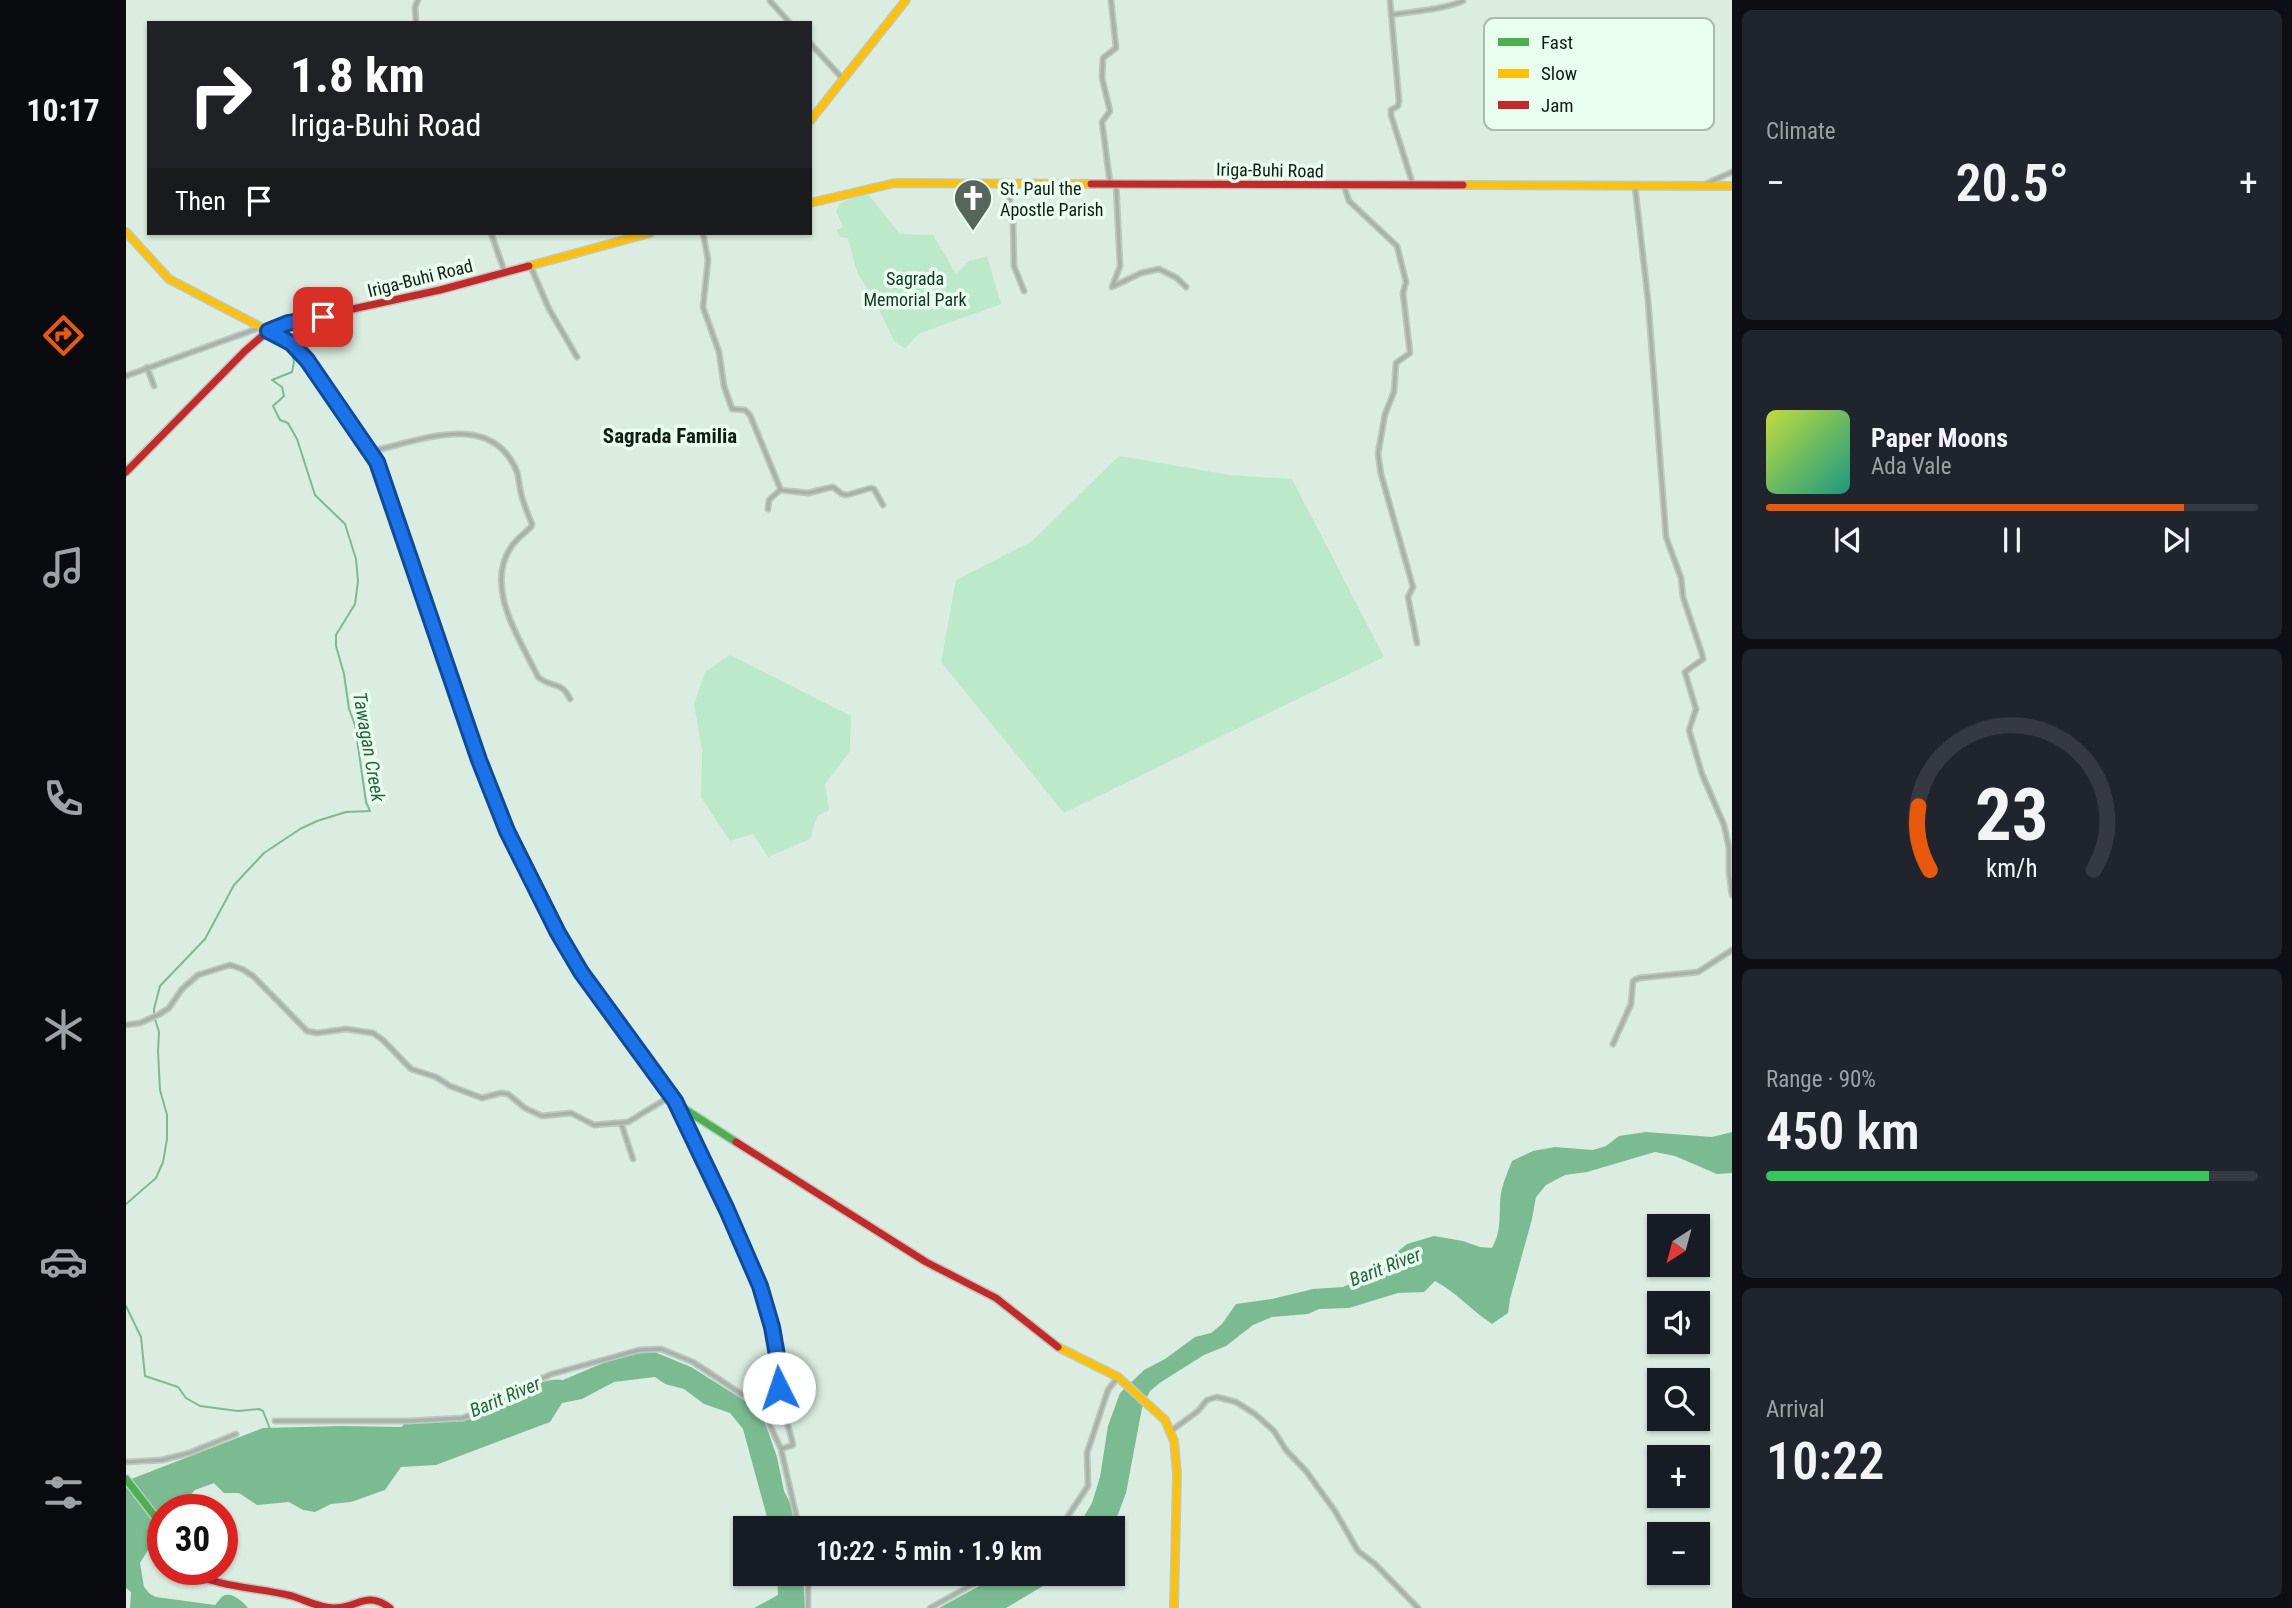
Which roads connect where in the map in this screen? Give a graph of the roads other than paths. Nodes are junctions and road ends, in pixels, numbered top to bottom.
1 (418, 0) edge
2 (906, 0) edge
3 (1111, 0) edge
4 (1390, 0) edge
5 (770, 1) edge
6 (1463, 1) edge
7 (1391, 15) junction
8 (416, 21) edge
9 (788, 21) edge
10 (812, 45) edge
11 (842, 78) junction
12 (812, 118) edge
13 (1732, 172) edge
14 (1006, 182) junction
15 (1113, 183) junction
16 (1344, 186) junction
17 (1701, 186) junction
18 (1414, 187) junction
19 (1635, 187) junction
20 (1732, 187) edge
21 (812, 203) edge
22 (126, 232) edge
23 (492, 235) edge
24 (642, 235) edge
25 (703, 235) edge
26 (530, 265) junction
27 (505, 273) junction
28 (1186, 287) dead end
29 (1024, 291) dead end
30 (265, 329) junction
31 (577, 357) dead end
32 (147, 367) junction
33 (126, 376) edge
34 (154, 386) dead end
35 (372, 451) junction
36 (126, 472) edge
37 (780, 491) junction
38 (883, 505) dead end
39 (768, 509) dead end
40 (1417, 643) dead end
41 (570, 699) dead end
42 (1732, 895) edge
43 (1732, 950) edge
44 (126, 1025) edge
45 (1613, 1044) dead end
46 (673, 1098) junction
47 (621, 1123) junction
48 (633, 1159) dead end
49 (1118, 1377) junction
50 (275, 1421) dead end
51 (1171, 1431) junction
52 (236, 1434) dead end
53 (781, 1449) junction
54 (126, 1462) edge
55 (126, 1479) edge
56 (147, 1506) edge
57 (796, 1516) edge
58 (1068, 1516) edge
59 (231, 1585) edge
60 (808, 1586) edge
61 (970, 1586) edge
62 (390, 1608) edge
63 (808, 1608) edge
64 (930, 1608) edge
65 (1174, 1608) edge
66 (1418, 1608) edge

1 - 8 street
2 - 11 main road
3 - 15 street
4 - 7 street
5 - 9 street
6 - 7 street
7 - 18 street
10 - 11 street
11 - 12 main road
13 - 17 street
14 - 15 main road, Iriga-Buhi Road
14 - 21 main road, Iriga-Buhi Road
14 - 29 street
15 - 16 main road, Iriga-Buhi Road
15 - 28 street
16 - 18 main road, Iriga-Buhi Road
16 - 40 street
17 - 19 main road, Iriga-Buhi Road
17 - 20 main road, Iriga-Buhi Road
18 - 19 main road, Iriga-Buhi Road
19 - 42 street
22 - 30 main road
23 - 27 street
24 - 26 main road, Iriga-Buhi Road
25 - 37 street
26 - 27 main road, Iriga-Buhi Road
26 - 31 street
27 - 30 main road, Iriga-Buhi Road
30 - 32 street
30 - 35 main road
30 - 36 main road, Iriga-Buhi Road
32 - 33 street
32 - 34 street
35 - 41 street
35 - 46 main road
37 - 38 street
37 - 39 street
43 - 45 street
44 - 47 street
46 - 47 street
46 - 49 main road
46 - 53 street
47 - 48 street
49 - 51 main road
49 - 58 street
50 - 53 street
51 - 65 main road
51 - 66 street
52 - 54 street
53 - 57 street
55 - 56 main road
59 - 62 main road
60 - 63 street
61 - 64 street

